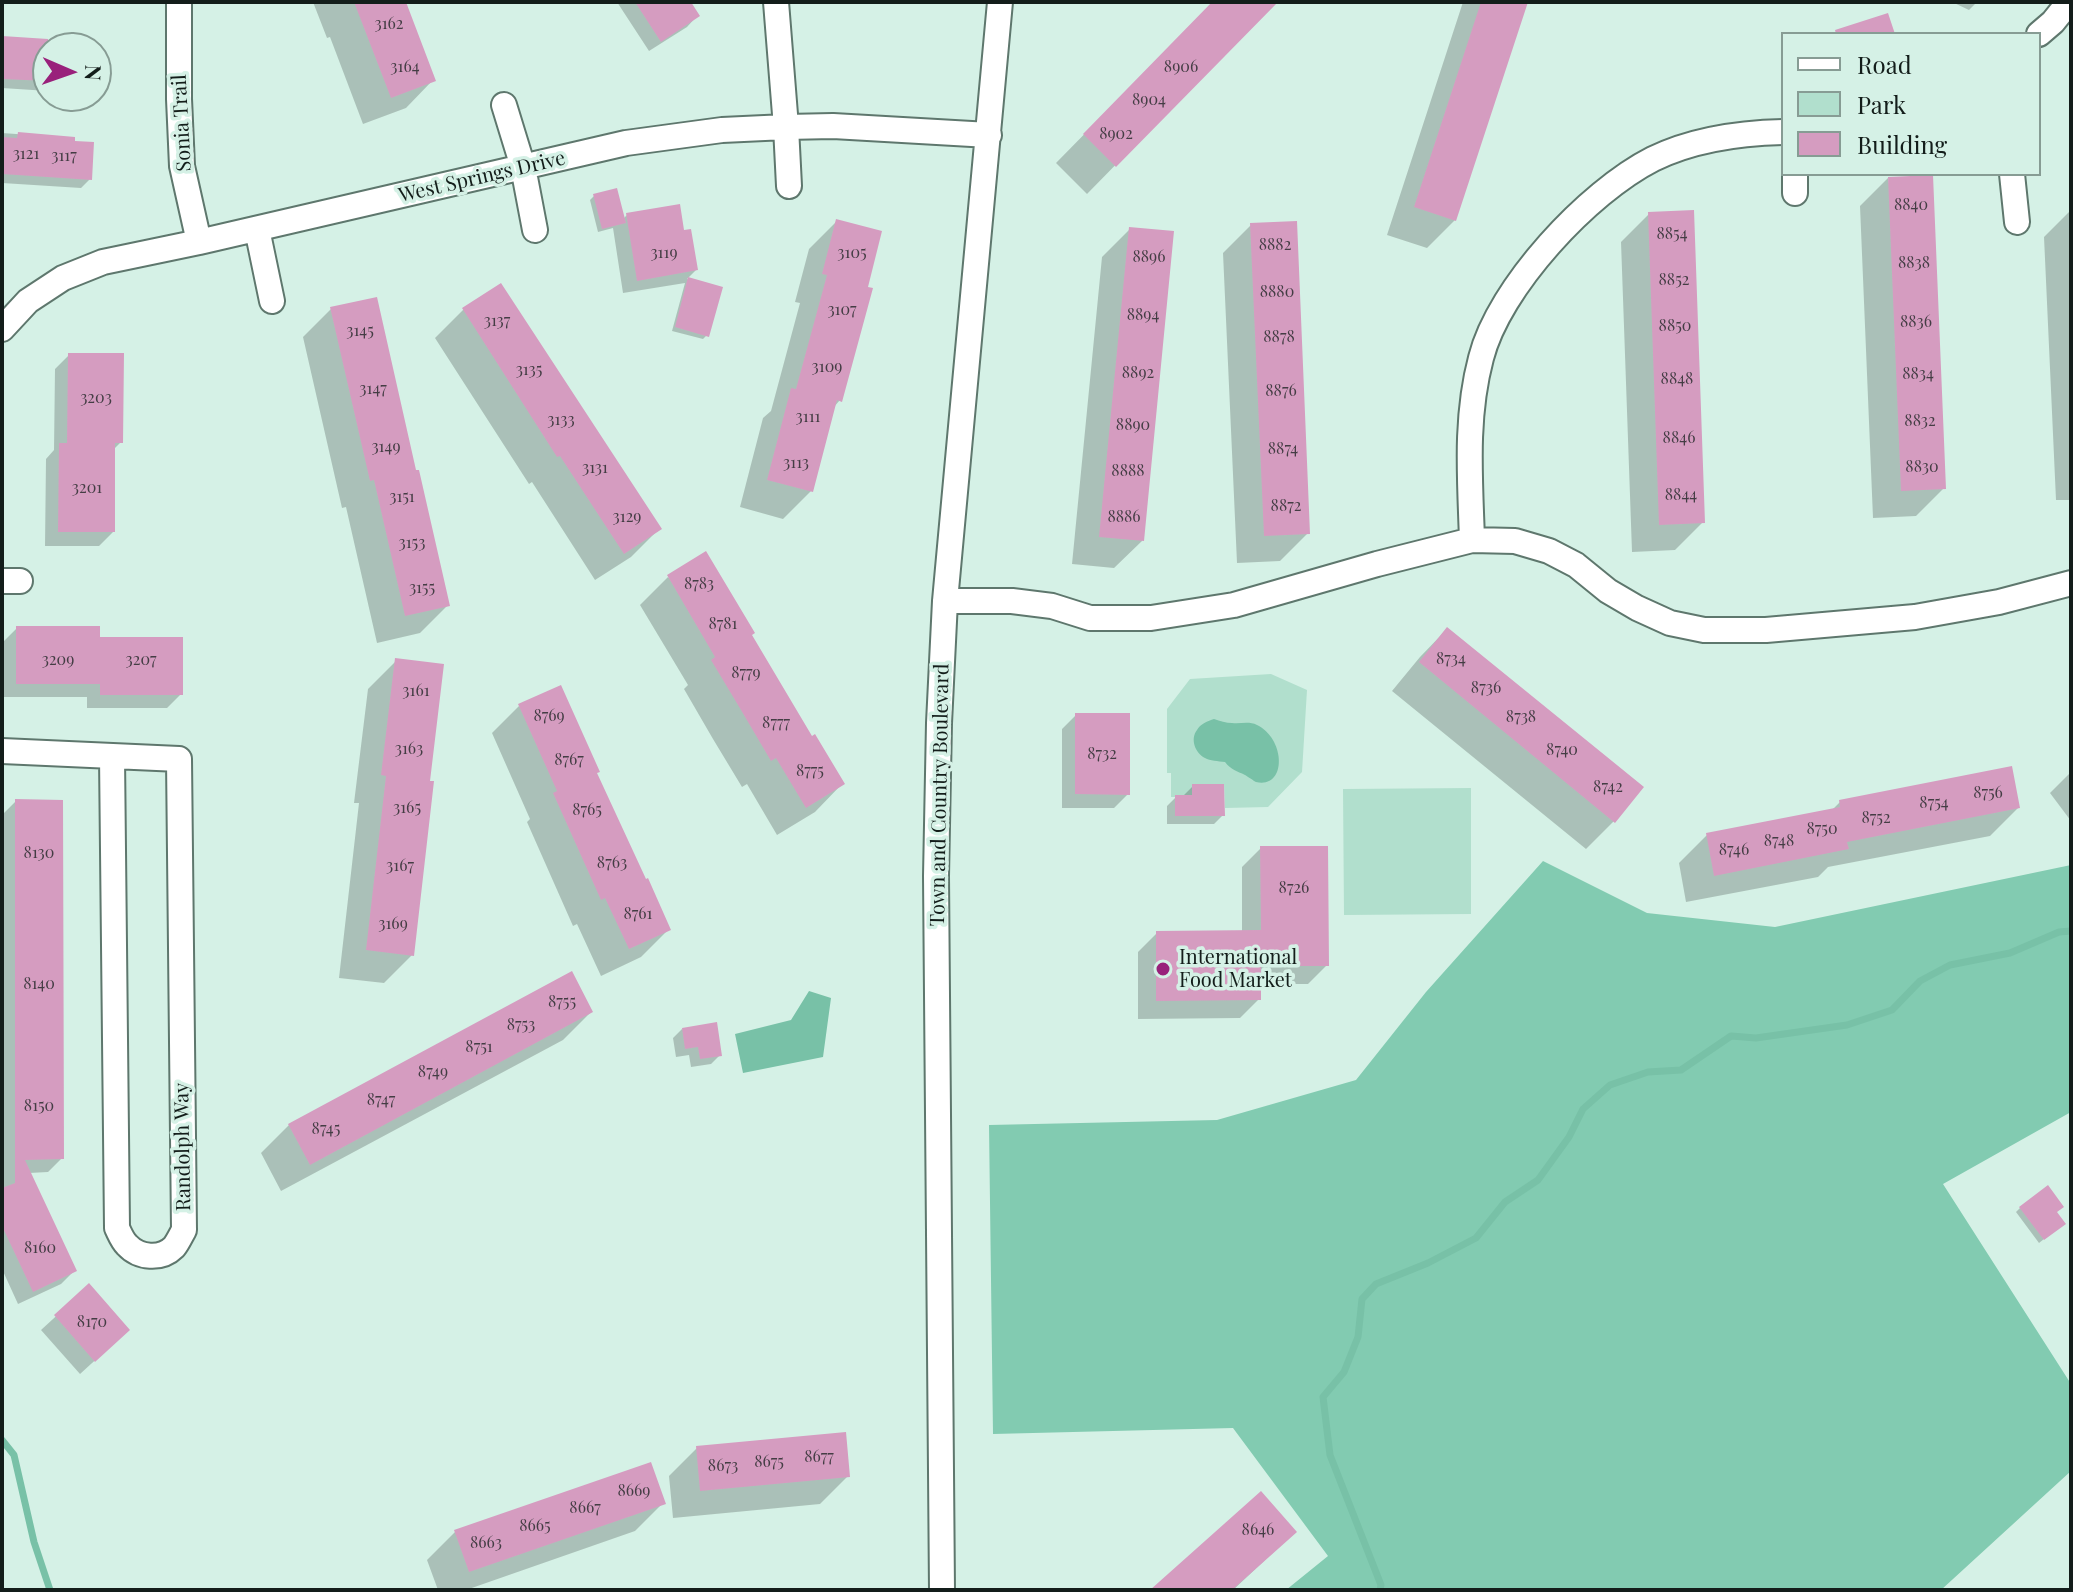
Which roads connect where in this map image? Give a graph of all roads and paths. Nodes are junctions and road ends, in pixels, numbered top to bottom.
1 (179, 2) edge
2 (776, 2) edge
3 (1000, 2) edge
4 (2069, 2) edge
5 (2054, 32) edge
6 (504, 105) dead end
7 (786, 127) junction
8 (1781, 132) edge
9 (989, 135) junction
10 (523, 167) junction
11 (2012, 176) edge
12 (789, 186) dead end
13 (2017, 222) dead end
14 (257, 229) junction
15 (535, 230) dead end
16 (199, 242) junction
17 (272, 301) dead end
18 (2, 329) edge
19 (1472, 540) junction
20 (2071, 583) edge
21 (945, 601) junction
22 (2, 751) edge
23 (112, 756) junction
24 (942, 1590) edge

1 - 16 street, Sonia Trail
2 - 7 street
3 - 9 street, Town and Country Boulevard
4 - 5 street
6 - 10 street
7 - 9 street, West Springs Drive
7 - 10 street, West Springs Drive
7 - 12 street
8 - 19 street
9 - 21 street, Town and Country Boulevard
10 - 14 street, West Springs Drive
10 - 15 street
11 - 13 street
14 - 16 street, West Springs Drive
14 - 17 street
16 - 18 street, West Springs Drive
19 - 20 street
19 - 21 street
21 - 24 street, Town and Country Boulevard
22 - 23 street, Randolph Way
23 - 23 street, Randolph Way

